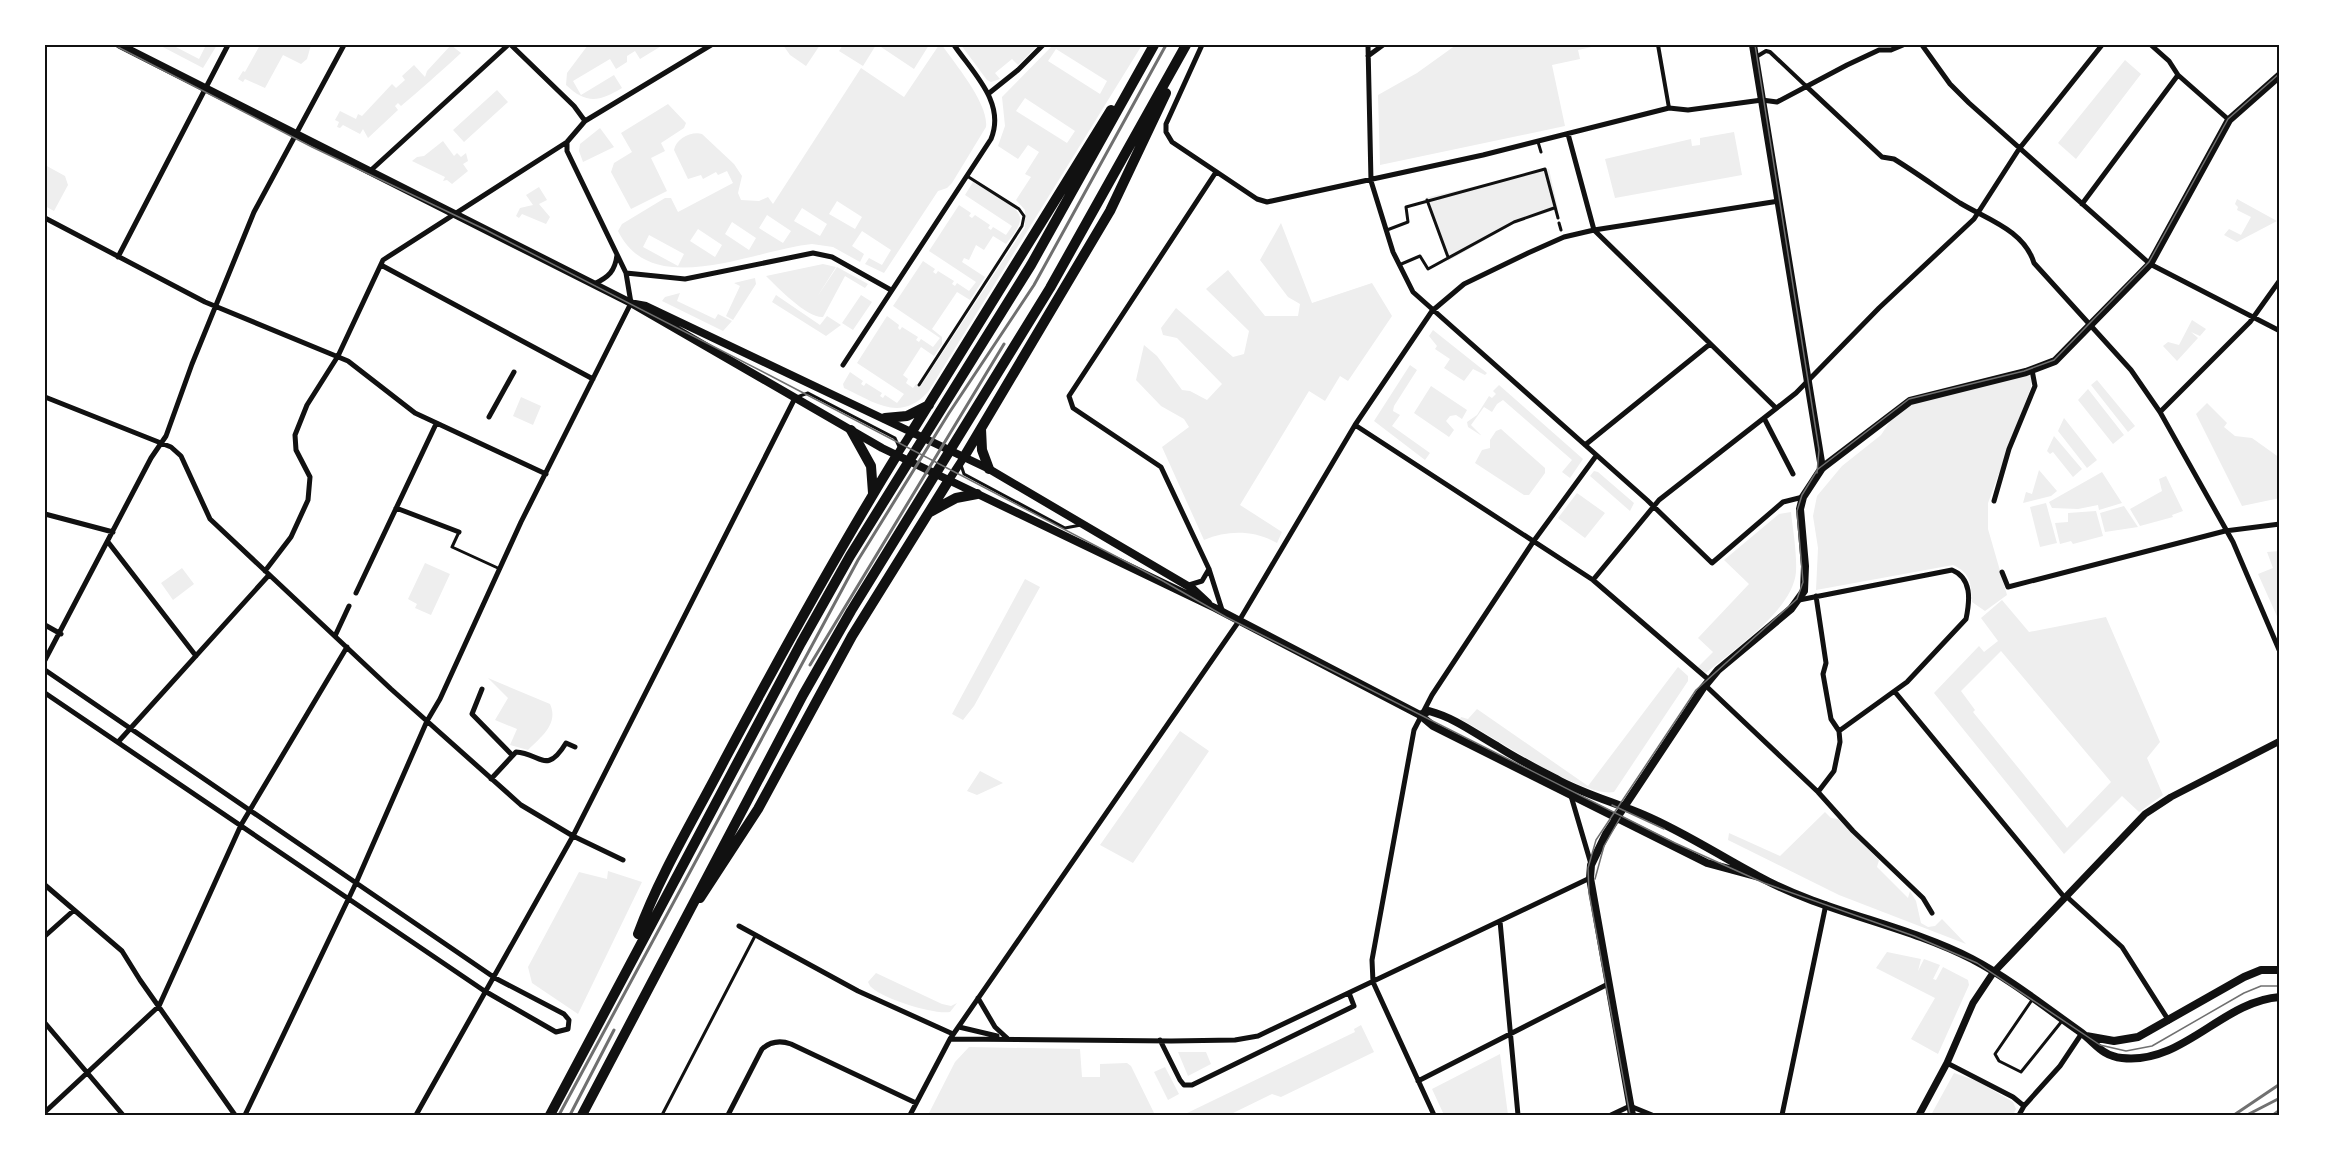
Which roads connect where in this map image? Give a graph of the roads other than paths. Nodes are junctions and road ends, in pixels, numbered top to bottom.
1 (120, 45) edge
2 (228, 45) edge
3 (344, 45) edge
4 (509, 45) edge
5 (711, 45) edge
6 (954, 45) edge
7 (1044, 45) edge
8 (1186, 45) edge
9 (1202, 45) edge
10 (1368, 45) edge
11 (1383, 45) edge
12 (1658, 45) edge
13 (1753, 45) edge
14 (1903, 45) edge
15 (1922, 45) edge
16 (2102, 45) edge
17 (2151, 45) edge
18 (1152, 49) edge
19 (1368, 56) junction
20 (1754, 58) junction
21 (1179, 59) junction
22 (2178, 75) junction
23 (2280, 75) edge
24 (1806, 86) junction
25 (205, 89) junction
26 (988, 94) junction
27 (1762, 100) junction
28 (1669, 108) junction
29 (2229, 120) junction
30 (585, 121) junction
31 (1568, 134) junction
32 (297, 136) junction
33 (567, 142) junction
34 (1538, 142) junction
35 (2019, 149) junction
36 (1541, 152) dead end
37 (369, 172) junction
38 (1216, 172) junction
39 (967, 176) junction
40 (1371, 180) junction
41 (1427, 200) junction
42 (1779, 201) junction
43 (2082, 204) junction
44 (1554, 208) junction
45 (1978, 212) junction
46 (454, 214) junction
47 (45, 218) edge
48 (1557, 218) dead end
49 (1559, 223) dead end
50 (1561, 230) dead end
51 (1594, 230) junction
52 (1385, 231) junction
53 (617, 255) junction
54 (118, 256) junction
55 (1448, 257) junction
56 (2150, 264) junction
57 (381, 265) junction
58 (1399, 265) junction
59 (626, 273) junction
60 (2280, 280) edge
61 (594, 284) junction
62 (891, 290) junction
63 (631, 303) junction
64 (215, 306) junction
65 (1432, 311) junction
66 (2252, 318) junction
67 (2091, 326) junction
68 (2280, 331) edge
69 (1710, 344) junction
70 (338, 356) junction
71 (843, 365) dead end
72 (2032, 370) junction
73 (513, 372) dead end
74 (593, 379) junction
75 (1806, 382) junction
76 (919, 385) dead end
77 (45, 397) edge
78 (795, 398) junction
79 (929, 405) junction
80 (1776, 408) junction
81 (2160, 412) junction
82 (489, 417) dead end
83 (885, 418) junction
84 (1764, 418) junction
85 (436, 424) junction
86 (1355, 425) junction
87 (981, 428) junction
88 (850, 430) junction
89 (913, 434) junction
90 (163, 442) junction
91 (1585, 446) junction
92 (900, 454) junction
93 (1596, 456) junction
94 (961, 458) junction
95 (1822, 468) junction
96 (989, 469) junction
97 (546, 474) junction
98 (1793, 474) dead end
99 (946, 479) junction
100 (873, 495) junction
101 (977, 495) junction
102 (1803, 496) junction
103 (1994, 501) dead end
104 (1653, 506) junction
105 (396, 508) junction
106 (928, 513) junction
107 (45, 514) edge
108 (2280, 524) edge
109 (1083, 525) junction
110 (2224, 531) junction
111 (114, 532) junction
112 (459, 532) joint
113 (108, 542) junction
114 (1533, 542) junction
115 (500, 569) junction
116 (1209, 569) junction
117 (2002, 572) dead end
118 (267, 573) junction
119 (1593, 580) junction
120 (1187, 586) junction
121 (356, 593) dead end
122 (1816, 596) junction
123 (1799, 600) junction
124 (349, 606) dead end
125 (1215, 608) junction
126 (1223, 613) junction
127 (1239, 621) junction
128 (45, 625) edge
129 (61, 633) junction
130 (335, 636) junction
131 (347, 647) junction
132 (2280, 652) edge
133 (196, 656) junction
134 (45, 660) edge
135 (45, 670) edge
136 (1707, 683) junction
137 (482, 689) dead end
138 (1895, 692) junction
139 (45, 693) edge
140 (1420, 715) junction
141 (427, 722) junction
142 (130, 728) junction
143 (1839, 731) junction
144 (119, 741) junction
145 (2280, 741) edge
146 (575, 747) dead end
147 (513, 754) junction
148 (491, 779) junction
149 (1818, 792) junction
150 (1571, 796) junction
151 (1624, 807) junction
152 (249, 810) junction
153 (1616, 818) junction
154 (241, 825) junction
155 (573, 836) junction
156 (623, 860) dead end
157 (1592, 865) junction
158 (1759, 877) junction
159 (1590, 878) junction
160 (356, 883) junction
161 (45, 885) edge
162 (2065, 897) junction
163 (348, 899) junction
164 (1826, 904) junction
165 (72, 911) junction
166 (1932, 914) dead end
167 (1500, 921) junction
168 (682, 922) junction
169 (739, 926) dead end
170 (756, 934) junction
171 (45, 936) edge
172 (2280, 969) edge
173 (625, 971) junction
174 (1994, 971) junction
175 (495, 978) junction
176 (1373, 982) junction
177 (1608, 984) junction
178 (487, 993) junction
179 (1349, 993) junction
180 (2280, 997) edge
181 (978, 998) junction
182 (2033, 998) junction
183 (159, 1006) junction
184 (2063, 1020) junction
185 (2169, 1021) junction
186 (45, 1023) edge
187 (959, 1027) junction
188 (1511, 1035) junction
189 (2084, 1035) junction
190 (952, 1037) junction
191 (1007, 1038) junction
192 (1160, 1040) junction
193 (1947, 1063) junction
194 (88, 1073) junction
195 (1418, 1081) junction
196 (915, 1103) junction
197 (1630, 1106) junction
198 (2025, 1106) junction
199 (45, 1112) edge
200 (123, 1115) edge
201 (235, 1115) edge
202 (244, 1115) edge
203 (416, 1115) edge
204 (550, 1115) edge
205 (582, 1115) edge
206 (662, 1115) edge
207 (728, 1115) edge
208 (910, 1115) edge
209 (1434, 1115) edge
210 (1518, 1115) edge
211 (1611, 1115) edge
212 (1632, 1115) edge
213 (1652, 1115) edge
214 (1782, 1115) edge
215 (1919, 1115) edge
216 (2019, 1115) edge

1 - 25 main road
2 - 25 street
3 - 32 street
4 - 30 street
4 - 37 street
5 - 30 street
6 - 26 street
7 - 26 street
8 - 21 highway
9 - 38 street
10 - 19 street
11 - 19 street
12 - 28 street
13 - 20 main road
14 - 24 street
15 - 35 street
16 - 35 street
17 - 22 street
18 - 79 highway
18 - 173 highway
19 - 40 street
20 - 24 street
20 - 27 main road
21 - 87 highway
21 - 168 highway
22 - 29 street
22 - 43 street
23 - 29 main road
24 - 27 street
24 - 45 street
25 - 32 main road
25 - 54 street
26 - 39 street
27 - 28 street
27 - 42 main road
28 - 31 street
29 - 56 main road
30 - 33 street
31 - 34 street
31 - 51 street
32 - 37 main road
32 - 64 street
33 - 46 street
33 - 53 street
34 - 36 lane
34 - 40 street
35 - 43 street
35 - 45 street
37 - 46 main road
38 - 40 street
38 - 116 street
39 - 62 street
39 - 76 lane
40 - 52 street
41 - 44 lane
41 - 52 lane
41 - 55 lane
42 - 51 street
42 - 75 main road
43 - 56 street
44 - 48 lane
44 - 55 lane
45 - 67 street
45 - 75 street
46 - 57 street
46 - 61 main road
47 - 54 street
49 - 50 lane
51 - 65 street
51 - 69 street
52 - 58 street
53 - 59 street
53 - 61 street
54 - 64 street
55 - 58 lane
56 - 66 street
56 - 67 main road
57 - 70 street
57 - 74 street
58 - 65 street
59 - 62 street
59 - 63 street
60 - 66 street
61 - 63 main road
62 - 71 street
63 - 74 street
63 - 78 main road
63 - 83 main road
64 - 70 street
64 - 90 street
65 - 86 street
65 - 91 street
66 - 68 street
66 - 81 street
67 - 72 main road
67 - 81 street
69 - 80 street
69 - 91 street
70 - 85 street
70 - 118 street
72 - 95 main road
72 - 103 street
73 - 82 street
74 - 97 street
75 - 80 street
75 - 95 main road
77 - 90 street
78 - 88 main road
78 - 92 lane
78 - 155 street
79 - 83 highway
79 - 89 highway
80 - 84 street
81 - 110 street
83 - 89 main road
84 - 98 street
84 - 104 street
85 - 97 street
85 - 105 street
86 - 114 street
86 - 127 street
87 - 94 highway
87 - 96 highway
88 - 92 main road
88 - 100 highway
89 - 92 main road
89 - 94 main road
90 - 111 street
90 - 118 street
91 - 93 street
92 - 99 main road
92 - 100 highway
93 - 104 street
93 - 114 street
94 - 96 main road
94 - 99 main road
94 - 109 lane
95 - 102 main road
96 - 109 main road
97 - 115 street
99 - 101 main road
99 - 106 highway
100 - 173 highway
101 - 106 highway
101 - 125 main road
102 - 104 street
102 - 123 main road
104 - 119 street
105 - 112 street
105 - 121 street
106 - 168 highway
107 - 111 street
108 - 110 street
109 - 120 main road
110 - 117 street
110 - 132 street
111 - 113 street
112 - 115 lane
113 - 129 street
113 - 133 street
114 - 119 street
114 - 140 street
115 - 141 street
116 - 120 street
116 - 126 street
118 - 130 street
118 - 133 street
119 - 136 street
120 - 125 main road
122 - 123 street
122 - 138 street
122 - 143 street
123 - 136 main road
124 - 130 street
125 - 126 main road
126 - 127 main road
127 - 140 main road
127 - 181 street
128 - 129 street
129 - 134 street
130 - 131 street
131 - 141 street
131 - 152 street
133 - 142 street
135 - 142 street
136 - 149 street
136 - 151 main road
137 - 147 street
138 - 143 street
138 - 162 street
139 - 144 street
140 - 150 main road
140 - 151 main road
140 - 176 street
141 - 148 street
141 - 160 street
142 - 144 street
142 - 152 street
143 - 149 street
144 - 154 street
145 - 162 street
146 - 147 street
147 - 148 street
148 - 155 street
149 - 166 street
150 - 153 main road
150 - 157 street
151 - 153 main road
151 - 158 main road
152 - 154 street
152 - 160 street
153 - 157 main road
153 - 158 main road
154 - 163 street
154 - 183 street
155 - 156 street
155 - 175 street
157 - 159 main road
158 - 164 main road
159 - 167 street
159 - 177 main road
160 - 163 street
160 - 175 street
161 - 165 street
162 - 174 street
162 - 185 street
163 - 178 street
163 - 202 street
164 - 174 main road
164 - 214 street
165 - 171 street
165 - 183 street
167 - 176 street
167 - 188 street
168 - 205 highway
169 - 170 street
170 - 190 street
170 - 206 lane
172 - 185 main road
173 - 204 highway
174 - 182 main road
174 - 193 street
175 - 178 street
175 - 178 street
176 - 179 street
176 - 195 street
177 - 188 street
177 - 197 main road
178 - 203 street
179 - 192 street
179 - 192 street
180 - 189 main road
181 - 187 street
181 - 191 street
182 - 184 main road
182 - 184 lane
183 - 194 street
183 - 201 street
184 - 189 main road
185 - 189 main road
186 - 194 street
187 - 190 street
187 - 191 street
188 - 195 street
188 - 210 street
189 - 198 street
190 - 191 street
190 - 196 street
191 - 192 street
193 - 198 street
193 - 215 street
194 - 199 street
194 - 200 street
195 - 209 street
196 - 207 street
196 - 208 street
197 - 211 street
197 - 212 main road
197 - 213 street
198 - 216 street

